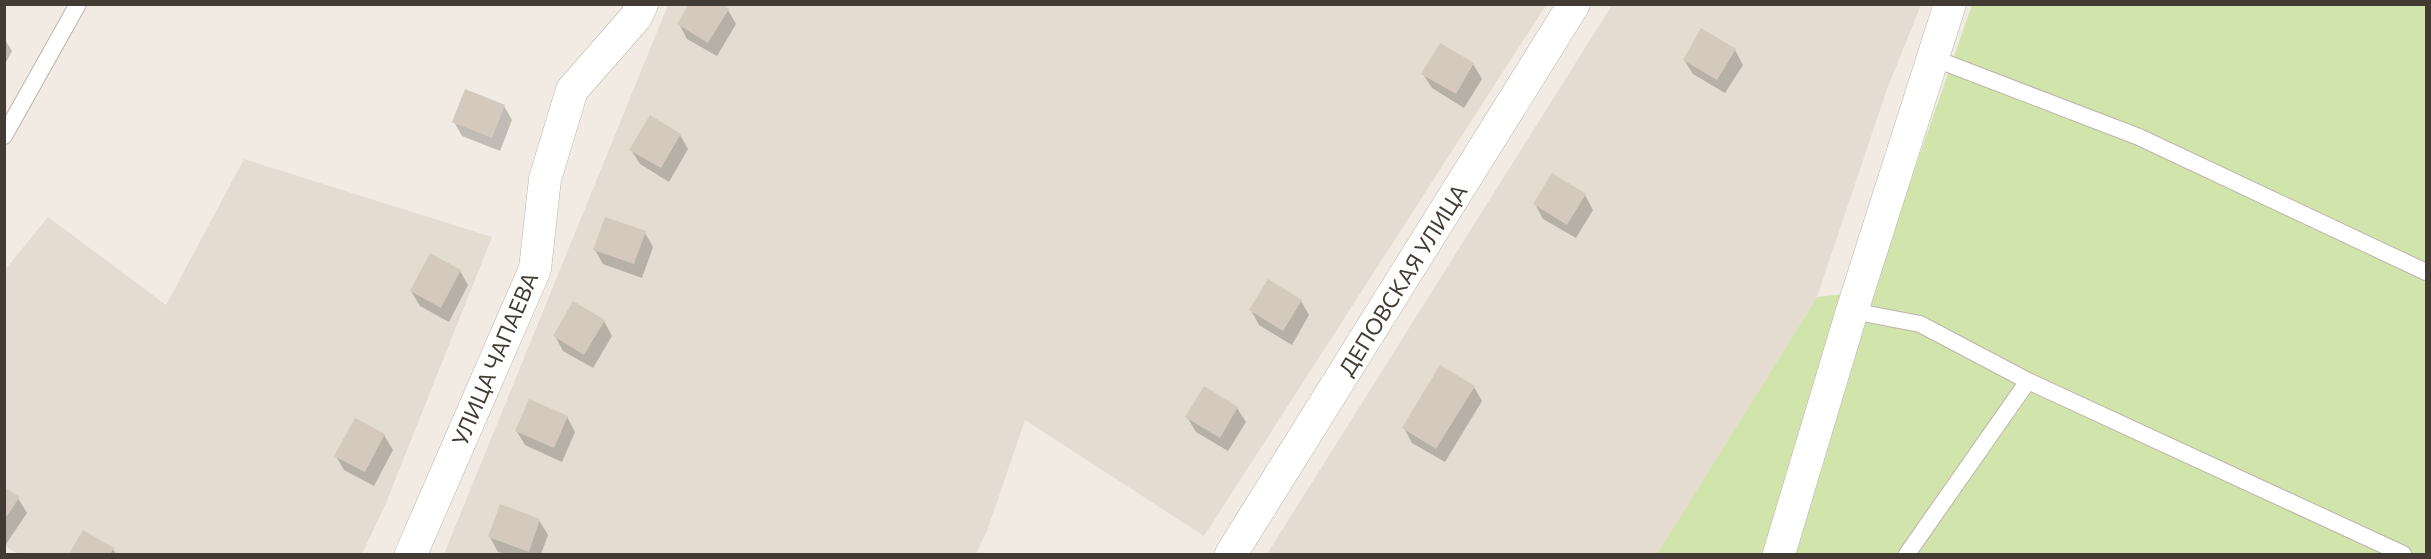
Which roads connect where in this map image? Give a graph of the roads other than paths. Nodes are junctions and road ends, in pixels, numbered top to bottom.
1 (78, 4) edge
2 (642, 4) edge
3 (1574, 4) edge
4 (1950, 4) edge
5 (1933, 58) junction
6 (4, 136) edge
7 (2427, 272) edge
8 (1852, 311) junction
9 (2028, 381) junction
10 (411, 555) edge
11 (1231, 555) edge
12 (1779, 555) edge
13 (1907, 555) edge
14 (2403, 555) edge

1 - 6 lane
2 - 10 street, УЛИЦА ЧАПАЕВА
3 - 11 street, ДЕПОВСКАЯ УЛИЦА
4 - 5 street
5 - 7 lane
5 - 8 street
8 - 9 lane
8 - 12 street
9 - 13 lane
9 - 14 lane

